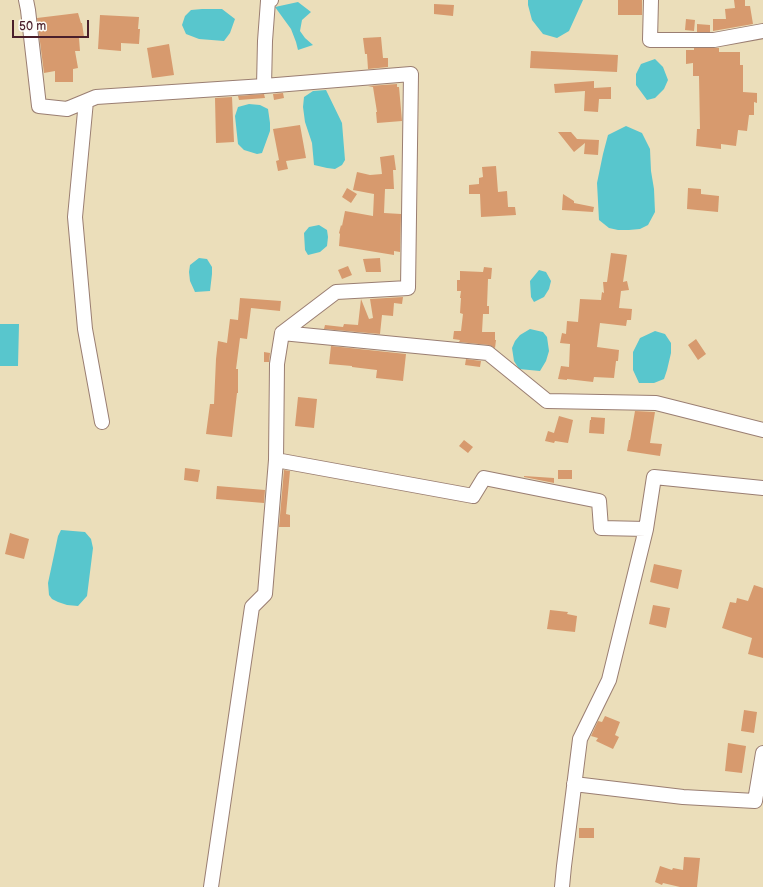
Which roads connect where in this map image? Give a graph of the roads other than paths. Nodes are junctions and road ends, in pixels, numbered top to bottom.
1 (26, 0) edge
2 (271, 0) edge
3 (651, 0) edge
4 (763, 31) edge
5 (264, 86) junction
6 (86, 101) junction
7 (282, 333) junction
8 (102, 422) dead end
9 (763, 430) edge
10 (276, 460) junction
11 (763, 488) edge
12 (646, 529) junction
13 (763, 753) edge
14 (574, 784) junction
15 (212, 887) edge
16 (562, 887) edge

1 - 6 street
2 - 5 street
3 - 4 street
5 - 6 street
5 - 7 street
6 - 8 street
7 - 9 street
7 - 10 street
10 - 12 street
10 - 15 street
11 - 12 street
12 - 14 street
13 - 14 street
14 - 16 street

